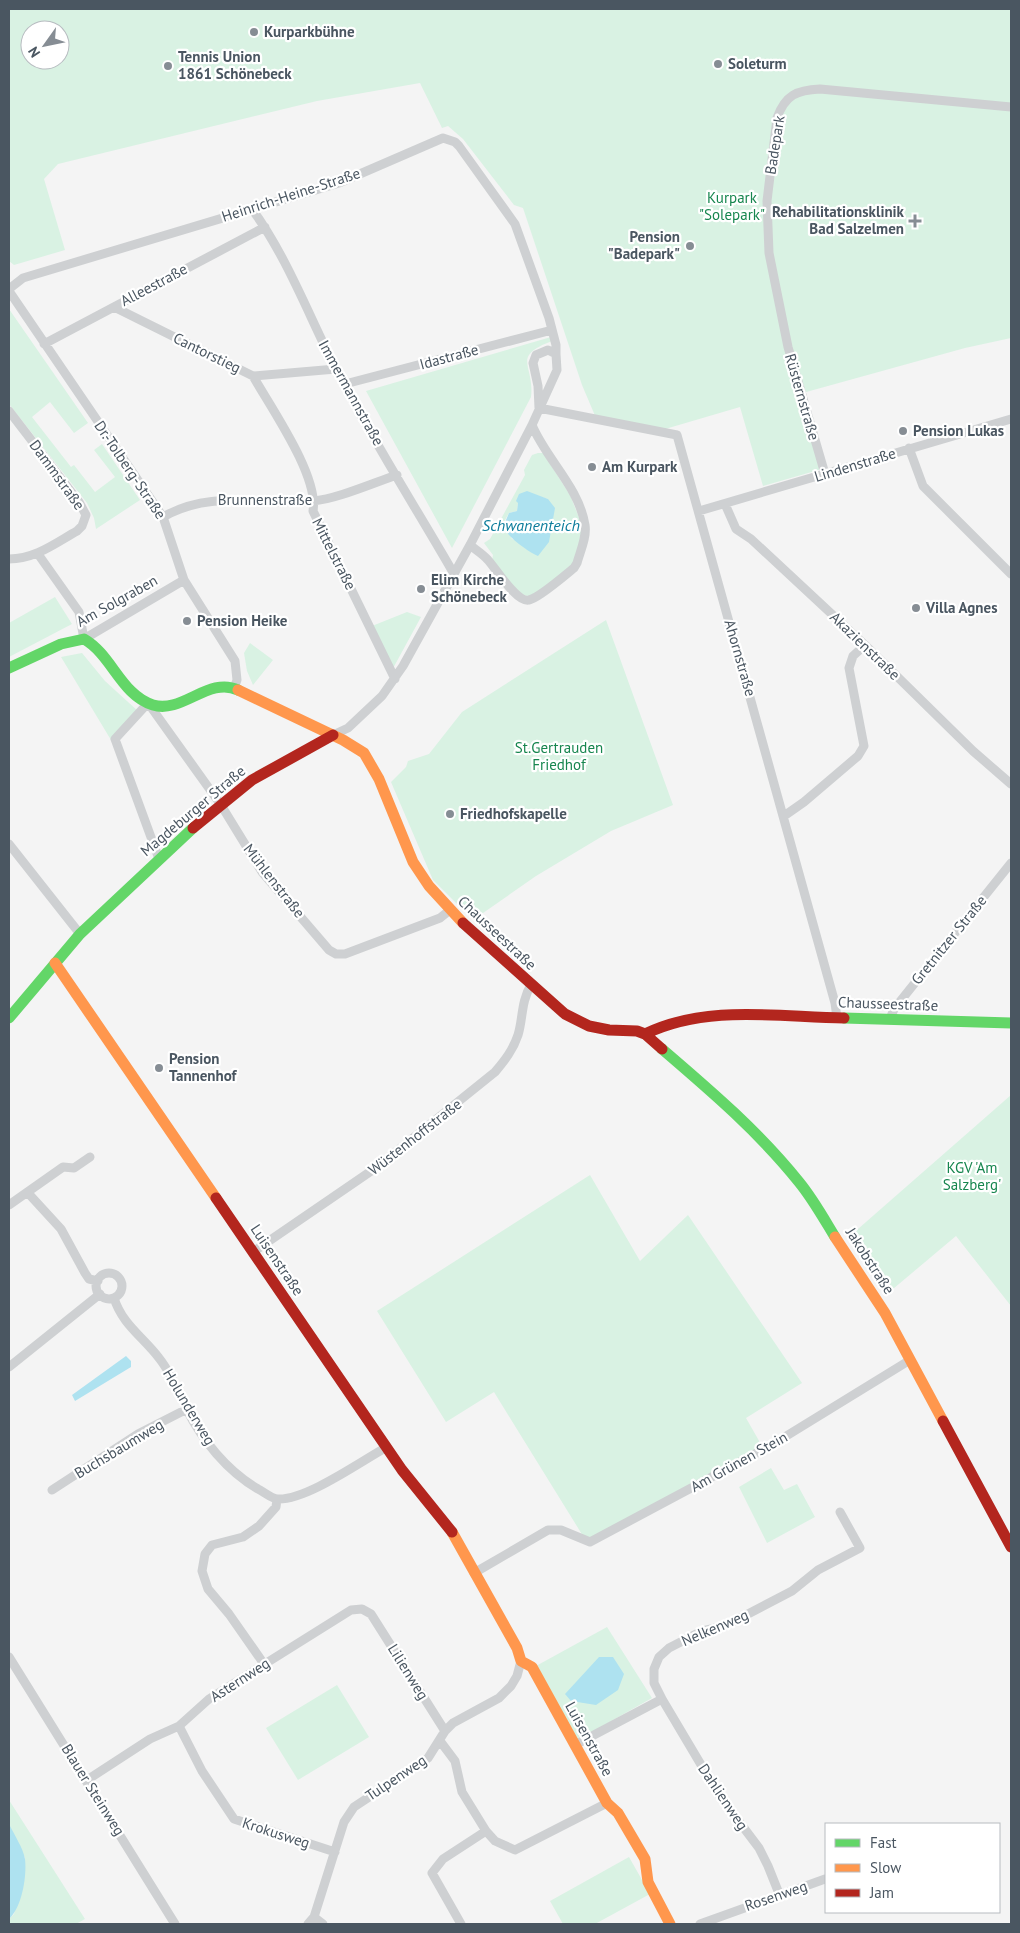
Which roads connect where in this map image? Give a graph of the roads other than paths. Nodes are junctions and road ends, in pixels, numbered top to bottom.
1 (1011, 107) edge
2 (252, 209) junction
3 (264, 227) junction
4 (9, 290) edge
5 (114, 306) junction
6 (782, 320) joint
7 (552, 330) junction
8 (44, 344) junction
9 (556, 354) junction
10 (336, 369) junction
11 (253, 376) junction
12 (345, 384) junction
13 (539, 408) junction
14 (9, 411) edge
15 (1011, 419) edge
16 (532, 425) junction
17 (908, 448) junction
18 (825, 474) junction
19 (397, 476) junction
20 (314, 501) junction
21 (724, 504) junction
22 (699, 512) junction
23 (163, 517) junction
24 (470, 545) junction
25 (38, 554) junction
26 (9, 559) edge
27 (454, 574) junction
28 (1011, 574) edge
29 (184, 580) junction
30 (84, 639) junction
31 (865, 645) junction
32 (9, 668) edge
33 (395, 679) junction
34 (234, 688) junction
35 (148, 703) junction
36 (333, 735) junction
37 (1011, 784) edge
38 (220, 804) junction
39 (784, 816) junction
40 (9, 844) edge
41 (159, 859) junction
42 (1011, 863) edge
43 (450, 910) junction
44 (80, 934) junction
45 (55, 963) junction
46 (531, 986) junction
47 (9, 1018) edge
48 (837, 1018) junction
49 (890, 1019) junction
50 (1011, 1023) edge
51 (645, 1034) junction
52 (90, 1157) dead end
53 (28, 1193) junction
54 (9, 1205) edge
55 (253, 1252) junction
56 (98, 1281) junction
57 (100, 1294) junction
58 (114, 1298) junction
59 (910, 1360) junction
60 (9, 1367) edge
61 (187, 1409) junction
62 (386, 1446) junction
63 (52, 1490) dead end
64 (277, 1499) junction
65 (840, 1512) dead end
66 (1011, 1547) edge
67 (474, 1573) junction
68 (372, 1614) joint
69 (9, 1657) edge
70 (521, 1662) junction
71 (264, 1664) junction
72 (662, 1698) junction
73 (179, 1726) junction
74 (445, 1731) junction
75 (440, 1741) junction
76 (575, 1745) junction
77 (87, 1780) junction
78 (607, 1803) junction
79 (486, 1831) junction
80 (335, 1852) junction
81 (825, 1879) dead end
82 (780, 1896) junction
83 (314, 1917) junction
84 (175, 1924) edge
85 (308, 1924) edge
86 (323, 1924) edge
87 (461, 1924) edge
88 (670, 1924) edge
89 (700, 1924) edge

1 - 6 street, Badepark
2 - 3 street, Immermannstraße
2 - 4 street, Heinrich-Heine-Straße
2 - 7 street, Heinrich-Heine-Straße
3 - 5 street, Alleestraße
3 - 10 street, Immermannstraße
4 - 8 street, Dr.-Tolberg-Straße
5 - 8 street, Alleestraße
5 - 11 street, Cantorstieg
6 - 18 street, Rüsternstraße
7 - 9 street, Heinrich-Heine-Straße
7 - 12 street, Idastraße
8 - 23 street, Dr.-Tolberg-Straße
9 - 13 street, Magdeburger Straße
9 - 13 street, Magdeburger Straße
10 - 11 street, Cantorstieg
10 - 12 street, Immermannstraße
11 - 20 street, Mittelstraße
12 - 19 street, Immermannstraße
13 - 16 street, Magdeburger Straße
13 - 22 street, Ahornstraße
14 - 25 street, Dammstraße
15 - 17 street, Lindenstraße
16 - 24 street, Magdeburger Straße
16 - 24 street
17 - 18 street, Lindenstraße
17 - 28 street
18 - 21 street, Lindenstraße
19 - 20 street, Brunnenstraße
19 - 27 street, Immermannstraße
20 - 23 street, Brunnenstraße
20 - 33 street, Mittelstraße
21 - 22 street, Lindenstraße
21 - 31 street, Akazienstraße
22 - 39 street, Ahornstraße
23 - 29 street, Dr.-Tolberg-Straße
24 - 27 street, Magdeburger Straße
25 - 26 street
25 - 30 street
27 - 33 street, Magdeburger Straße
29 - 30 street, Am Solgraben
29 - 34 street, Dr.-Tolberg-Straße
30 - 32 street, Am Solgraben
30 - 35 street
31 - 37 street, Akazienstraße
31 - 39 street
33 - 36 street, Magdeburger Straße
34 - 35 street, Chausseestraße
34 - 36 street, Chausseestraße
35 - 38 street, Mühlenstraße
35 - 41 street
36 - 38 street, Magdeburger Straße
36 - 43 street, Chausseestraße
38 - 41 street, Magdeburger Straße
38 - 43 street, Mühlenstraße
39 - 48 street, Ahornstraße
40 - 44 street
41 - 44 street, Magdeburger Straße
42 - 49 street, Gretnitzer Straße
43 - 46 street, Chausseestraße
44 - 45 street, Magdeburger Straße
45 - 47 street, Magdeburger Straße
45 - 55 street, Luisenstraße
46 - 51 street, Chausseestraße
46 - 55 street, Wüstenhoffstraße
48 - 49 street, Chausseestraße
48 - 51 street, Chausseestraße
49 - 50 street, Chausseestraße
51 - 59 street, Jakobstraße
52 - 53 street
53 - 54 street
53 - 56 street
55 - 62 street, Luisenstraße
56 - 57 street
56 - 58 street
57 - 58 street
57 - 60 street
58 - 61 street, Holunderweg
59 - 66 street, Jakobstraße
59 - 67 street, Am Grünen Stein
61 - 63 street, Buchsbaumweg
61 - 64 street, Holunderweg
62 - 64 street
62 - 67 street, Luisenstraße
64 - 71 street
65 - 72 street, Nelkenweg
67 - 70 street, Luisenstraße
68 - 71 street, Asternweg
68 - 74 street, Lilienweg
69 - 77 street, Blauer Steinweg
70 - 74 street, Tulpenweg
70 - 76 street, Luisenstraße
71 - 73 street, Asternweg
72 - 76 street
72 - 82 street, Dahlienweg
73 - 77 street, Asternweg
73 - 80 street, Krokusweg
74 - 75 street, Tulpenweg
75 - 79 street
75 - 80 street, Tulpenweg
76 - 78 street, Luisenstraße
77 - 84 street, Blauer Steinweg
78 - 79 street
78 - 88 street, Luisenstraße
79 - 87 street
80 - 83 street, Tulpenweg
81 - 82 street, Rosenweg
82 - 89 street, Rosenweg
83 - 85 street, Tulpenweg
83 - 86 street

